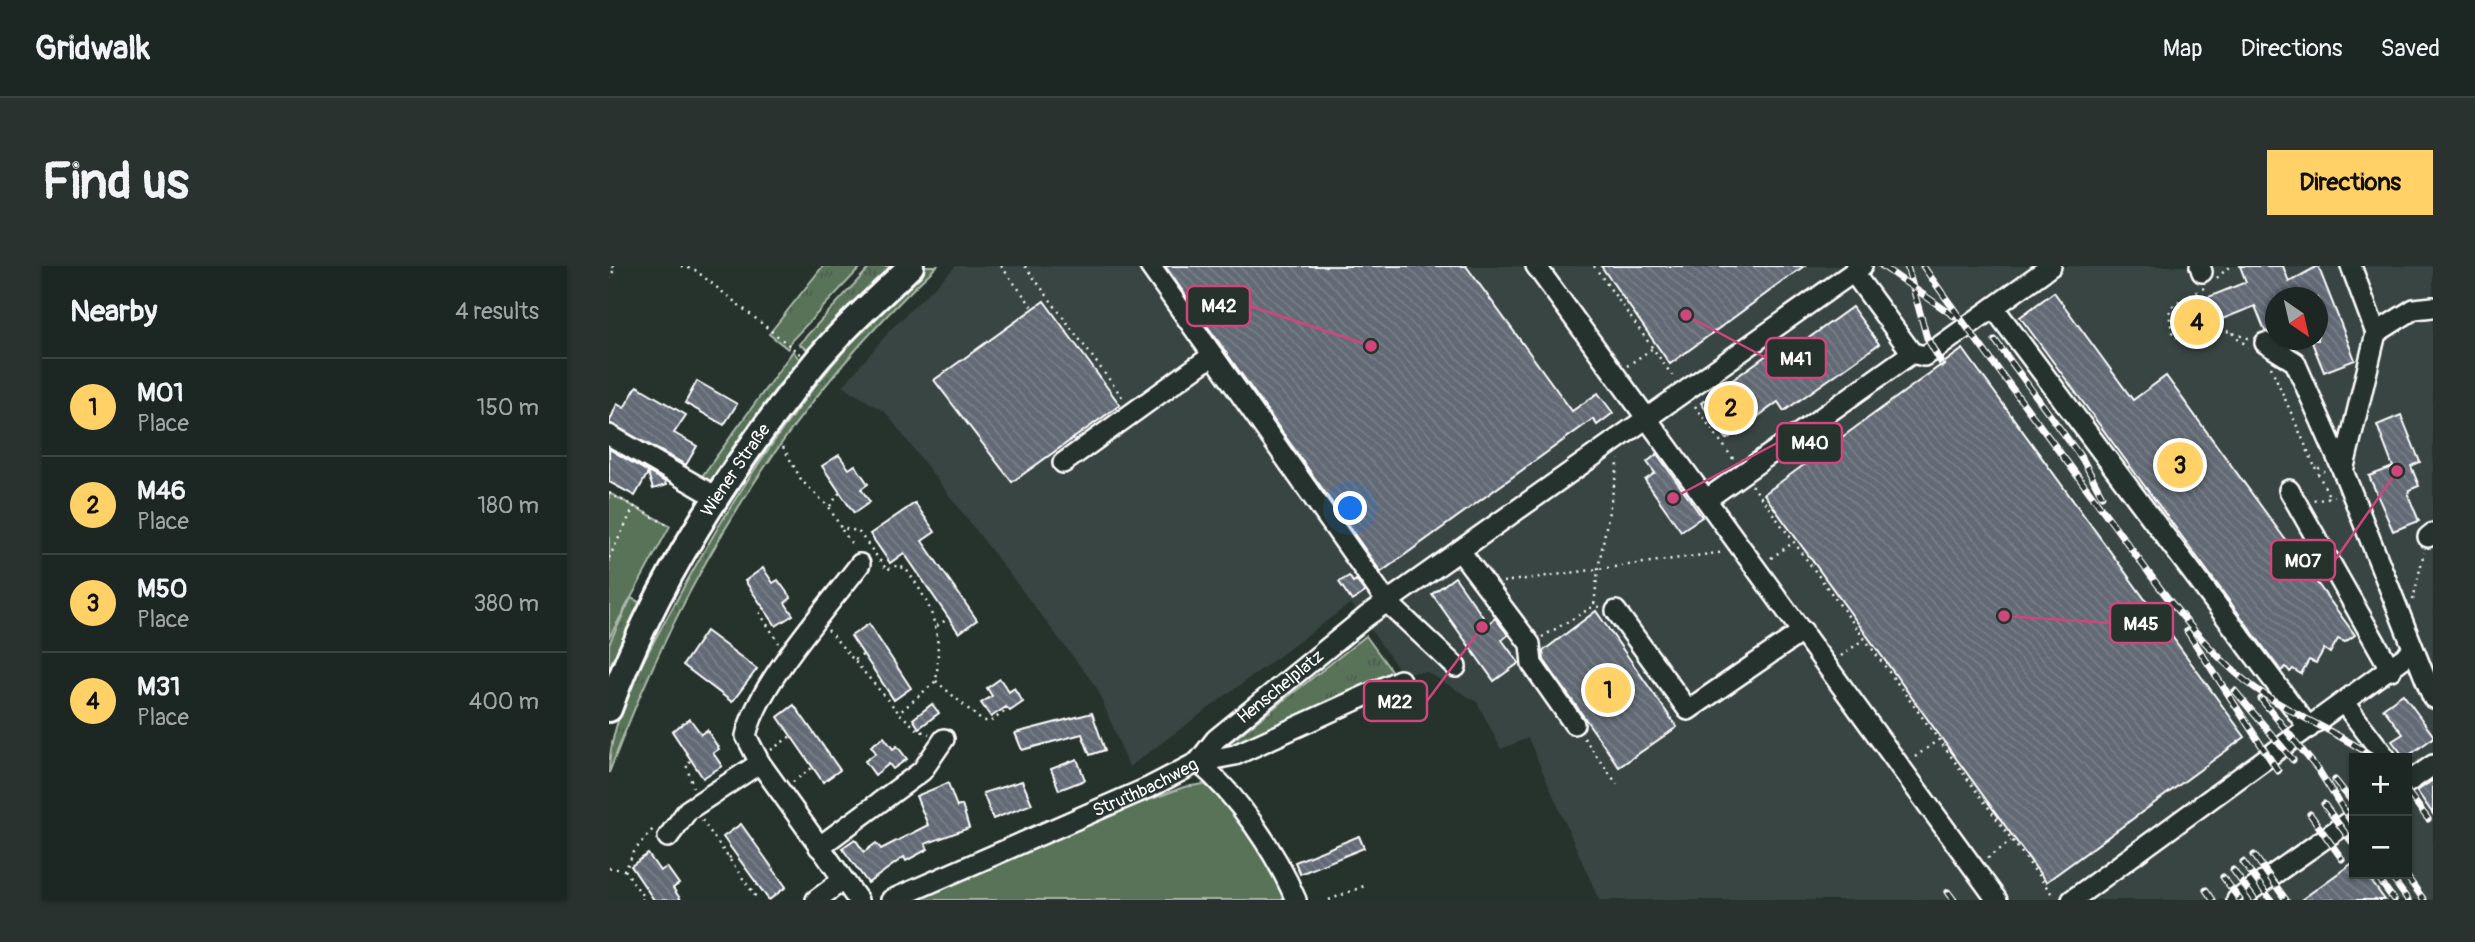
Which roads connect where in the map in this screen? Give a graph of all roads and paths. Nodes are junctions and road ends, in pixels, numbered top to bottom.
1 (681, 266) edge
2 (911, 266) edge
3 (1001, 266) edge
4 (1025, 266) edge
5 (1150, 266) edge
6 (1536, 266) edge
7 (1594, 266) edge
8 (2052, 266) edge
9 (2230, 266) edge
10 (2351, 266) edge
11 (615, 267) edge
12 (1857, 269) edge
13 (609, 279) edge
14 (2433, 307) edge
15 (1994, 308) junction
16 (1034, 309) dead end
17 (2232, 333) junction
18 (2376, 333) junction
19 (1653, 348) junction
20 (2259, 351) junction
21 (1912, 353) junction
22 (1213, 355) junction
23 (814, 364) junction
24 (1615, 374) junction
25 (1685, 392) junction
26 (1133, 412) junction
27 (1649, 420) junction
28 (609, 435) edge
29 (1616, 442) junction
30 (783, 447) dead end
31 (1063, 464) dead end
32 (2314, 465) junction
33 (1744, 473) junction
34 (2346, 479) junction
35 (840, 492) dead end
36 (609, 493) edge
37 (718, 498) junction
38 (2293, 498) joint
39 (2330, 498) junction
40 (1707, 499) junction
41 (633, 507) junction
42 (829, 507) junction
43 (670, 526) dead end
44 (841, 528) junction
45 (2430, 535) edge
46 (1794, 542) junction
47 (1744, 550) junction
48 (1460, 551) junction
49 (609, 558) edge
50 (860, 564) joint
51 (1757, 568) junction
52 (1598, 569) junction
53 (1486, 584) junction
54 (927, 586) dead end
55 (922, 590) junction
56 (1387, 602) junction
57 (1594, 606) junction
58 (764, 608) dead end
59 (1616, 611) joint
60 (2399, 616) junction
61 (949, 618) dead end
62 (818, 621) junction
63 (937, 626) junction
64 (1803, 631) junction
65 (1864, 639) junction
66 (1530, 644) junction
67 (2413, 651) junction
68 (864, 654) dead end
69 (788, 659) junction
70 (855, 660) junction
71 (1828, 665) junction
72 (1456, 667) dead end
73 (2391, 670) junction
74 (1401, 680) dead end
75 (936, 681) junction
76 (884, 685) dead end
77 (879, 688) junction
78 (2433, 698) edge
79 (2344, 703) junction
80 (1005, 707) dead end
81 (609, 709) edge
82 (898, 713) junction
83 (1574, 724) joint
84 (2309, 729) junction
85 (791, 736) dead end
86 (944, 739) joint
87 (1938, 740) junction
88 (2382, 753) edge
89 (765, 756) junction
90 (690, 761) dead end
91 (1198, 762) junction
92 (2433, 765) edge
93 (1902, 766) junction
94 (813, 767) dead end
95 (2412, 780) edge
96 (1616, 784) dead end
97 (780, 792) junction
98 (698, 810) junction
99 (2349, 822) edge
100 (663, 831) joint
101 (2011, 841) junction
102 (819, 847) junction
103 (736, 854) dead end
104 (729, 858) junction
105 (609, 868) edge
106 (1974, 869) junction
107 (625, 870) junction
108 (843, 880) junction
109 (758, 885) dead end
110 (1364, 886) dead end
111 (751, 890) junction
112 (1347, 893) junction
113 (642, 900) edge
114 (758, 900) edge
115 (815, 900) edge
116 (858, 900) edge
117 (891, 900) edge
118 (1296, 900) edge
119 (1329, 900) edge
120 (1350, 900) edge
121 (1997, 900) edge
122 (2056, 900) edge
123 (2072, 900) edge
124 (2237, 900) edge

1 - 23 path
2 - 23 main road, Wiener Straße
3 - 16 path
4 - 26 path
5 - 22 street
6 - 24 street
7 - 19 path
8 - 15 street
9 - 17 path
10 - 18 street
11 - 13 path
12 - 21 street
12 - 25 street, Henschelplatz
14 - 18 street
15 - 21 street
15 - 84 street
17 - 20 path
17 - 20 path
18 - 34 street
19 - 24 path
19 - 25 path
20 - 32 path
20 - 34 street
21 - 33 street
22 - 26 street
22 - 56 street
23 - 37 main road, Wiener Straße
24 - 27 street
25 - 27 street, Henschelplatz
25 - 33 path
26 - 31 street
27 - 29 street, Henschelplatz
27 - 40 street
28 - 37 street
29 - 48 street, Henschelplatz
29 - 52 path
30 - 42 path
32 - 34 path
32 - 39 path
33 - 40 street
33 - 46 path
34 - 39 path
34 - 60 street
35 - 42 path
36 - 41 path
37 - 81 main road, Wiener Straße
38 - 39 path
38 - 73 street
40 - 47 street
41 - 43 path
41 - 49 path
42 - 44 path
44 - 50 path
44 - 55 path
45 - 60 path
46 - 51 path
46 - 65 path
47 - 51 street
47 - 52 path
48 - 53 street
48 - 56 street, Henschelplatz
50 - 62 street
51 - 64 street
52 - 53 path
52 - 57 path
53 - 66 street
54 - 55 path
55 - 63 path
56 - 72 street
56 - 91 street, Henschelplatz
57 - 59 path
57 - 66 path
58 - 69 path
59 - 64 street
60 - 67 street
61 - 63 path
62 - 69 street
62 - 70 path
63 - 75 path
64 - 71 street
65 - 71 path
65 - 87 path
66 - 83 street
67 - 73 street
67 - 78 street
68 - 70 path
69 - 89 street
70 - 77 path
71 - 93 street
73 - 79 street
74 - 91 street, Struthbachweg
75 - 80 path
75 - 82 path
76 - 77 path
77 - 82 path
79 - 84 street
79 - 88 street
82 - 86 path
83 - 96 path
84 - 123 street
85 - 89 path
86 - 102 street
87 - 93 path
87 - 101 path
89 - 97 street
89 - 98 street
90 - 98 path
91 - 117 street, Struthbachweg
91 - 118 street
92 - 95 street
93 - 106 street
94 - 97 path
97 - 102 street
98 - 100 street
98 - 104 path
99 - 124 street
100 - 107 path
101 - 106 path
101 - 122 path
102 - 108 street
103 - 104 path
104 - 111 path
105 - 107 path
106 - 121 street
107 - 113 path
108 - 115 street
108 - 116 street
109 - 111 path
110 - 112 path
111 - 114 path
112 - 119 path
112 - 120 path

